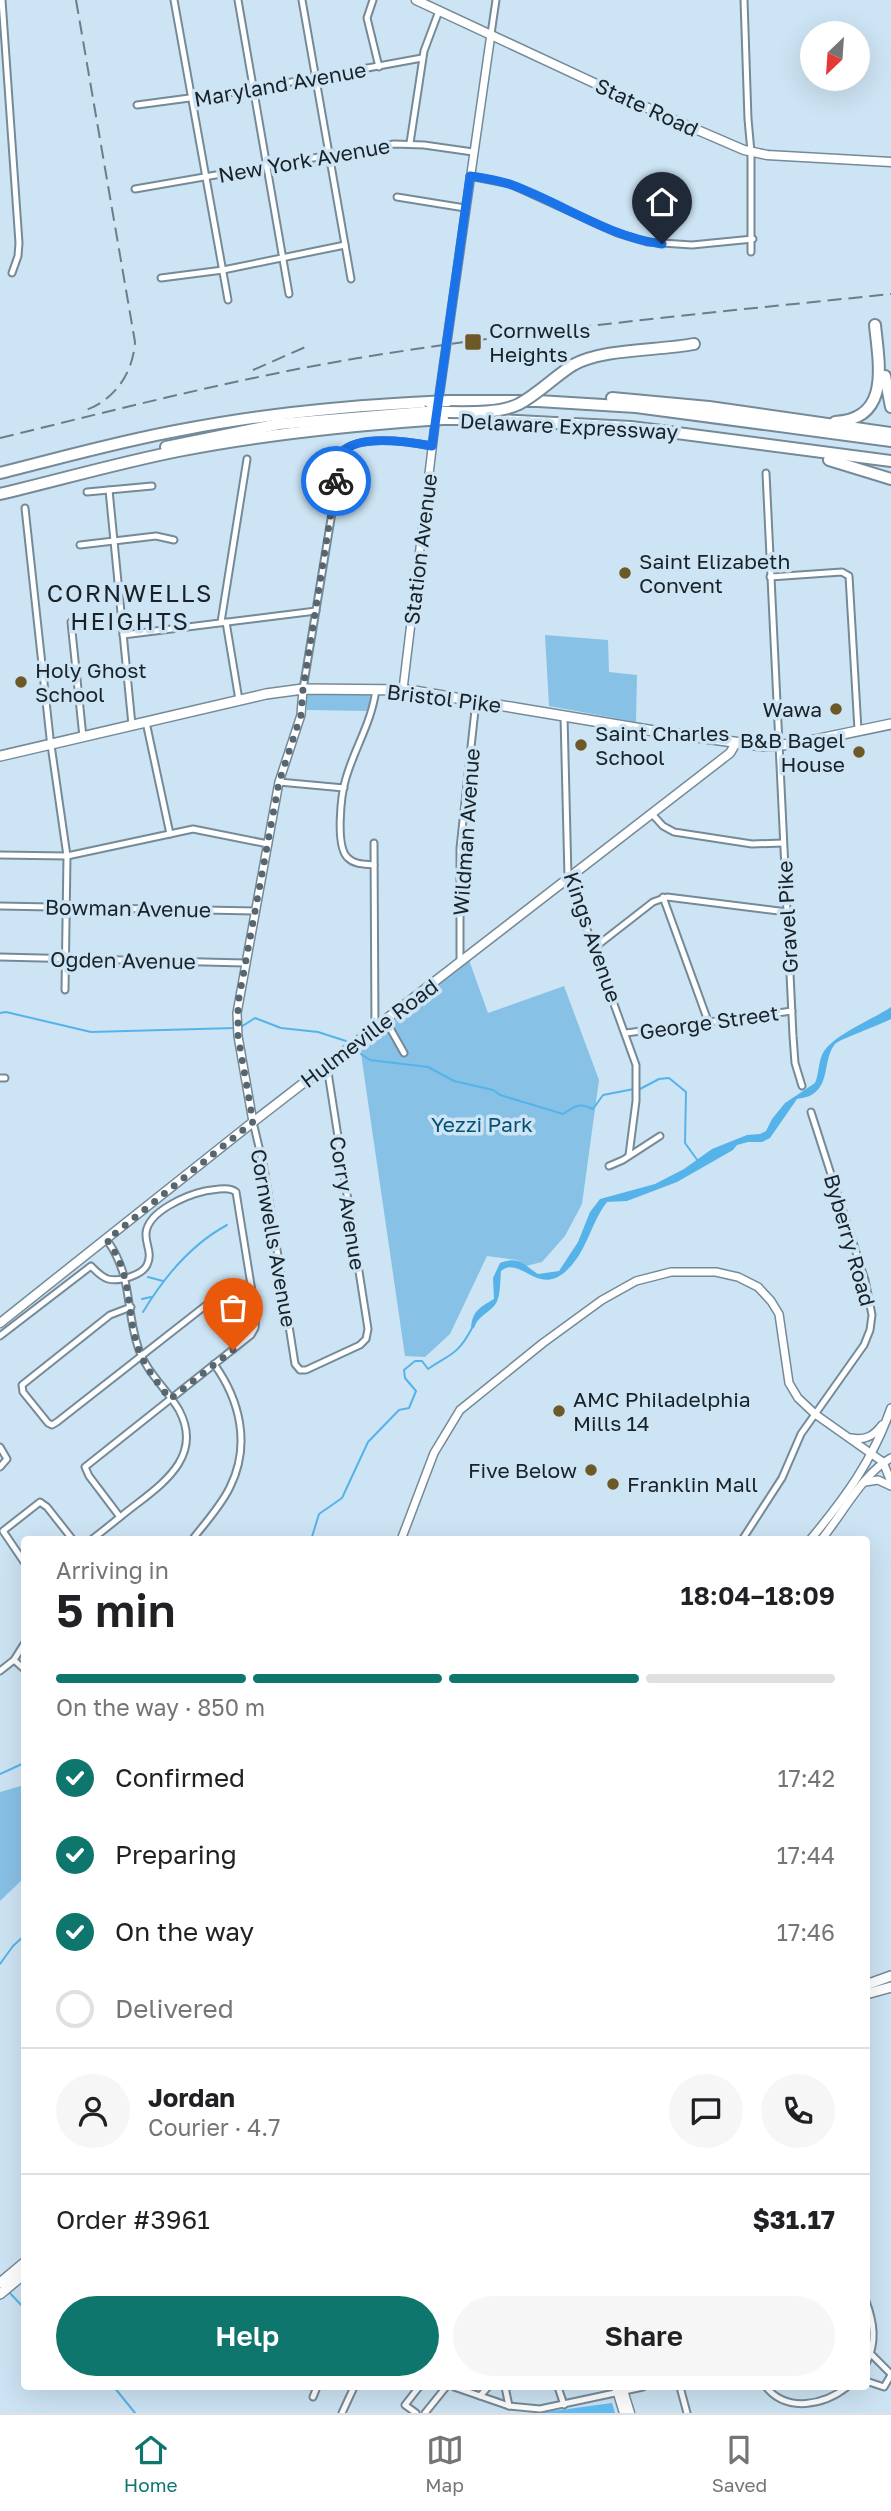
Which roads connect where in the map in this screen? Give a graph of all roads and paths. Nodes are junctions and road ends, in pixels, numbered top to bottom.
1 (2, 0) edge
2 (174, 0) edge
3 (238, 0) edge
4 (302, 0) edge
5 (373, 0) edge
6 (496, 0) edge
7 (744, 0) edge
8 (419, 1) edge
9 (439, 11) junction
10 (491, 34) junction
11 (422, 58) junction
12 (379, 67) junction
13 (316, 78) junction
14 (255, 89) junction
15 (192, 99) junction
16 (137, 105) dead end
17 (410, 143) junction
18 (473, 152) junction
19 (751, 152) junction
20 (329, 155) junction
21 (891, 162) edge
22 (267, 166) junction
23 (470, 176) junction
24 (206, 177) junction
25 (135, 190) dead end
26 (397, 197) dead end
27 (465, 208) junction
28 (753, 239) junction
29 (345, 245) junction
30 (751, 252) dead end
31 (284, 259) junction
32 (223, 270) junction
33 (12, 273) dead end
34 (161, 278) dead end
35 (351, 279) dead end
36 (289, 293) dead end
37 (228, 300) dead end
38 (694, 344) dead end
39 (497, 401) junction
40 (891, 407) edge
41 (427, 411) junction
42 (772, 416) junction
43 (891, 433) edge
44 (891, 441) edge
45 (769, 445) junction
46 (432, 446) junction
47 (247, 459) dead end
48 (891, 461) edge
49 (0, 473) edge
50 (766, 473) dead end
51 (891, 479) edge
52 (152, 486) dead end
53 (109, 490) junction
54 (87, 492) dead end
55 (0, 494) edge
56 (25, 508) dead end
57 (114, 540) junction
58 (174, 540) dead end
59 (80, 545) dead end
60 (771, 577) junction
61 (164, 587) dead end
62 (119, 591) junction
63 (316, 611) junction
64 (71, 622) dead end
65 (223, 622) junction
66 (123, 635) junction
67 (303, 689) junction
68 (376, 689) junction
69 (402, 689) junction
70 (239, 700) junction
71 (475, 701) junction
72 (564, 716) junction
73 (146, 722) junction
74 (891, 723) edge
75 (132, 725) junction
76 (858, 731) junction
77 (83, 737) junction
78 (736, 743) junction
79 (52, 744) junction
80 (778, 746) junction
81 (0, 756) edge
82 (279, 782) junction
83 (344, 788) junction
84 (652, 814) junction
85 (170, 834) junction
86 (373, 843) dead end
87 (783, 843) junction
88 (268, 844) junction
89 (0, 855) edge
90 (67, 856) junction
91 (374, 865) junction
92 (568, 877) junction
93 (663, 897) junction
94 (0, 906) edge
95 (68, 907) junction
96 (255, 911) junction
97 (787, 912) junction
98 (594, 948) junction
99 (0, 957) edge
100 (67, 959) junction
101 (246, 963) junction
102 (460, 963) junction
103 (65, 990) dead end
104 (792, 1011) junction
105 (386, 1021) junction
106 (708, 1021) junction
107 (374, 1030) junction
108 (626, 1034) junction
109 (404, 1053) dead end
110 (327, 1066) junction
111 (802, 1086) dead end
112 (811, 1112) dead end
113 (253, 1122) junction
114 (660, 1136) dead end
115 (629, 1155) junction
116 (609, 1166) dead end
117 (107, 1240) junction
118 (126, 1277) junction
119 (251, 1287) junction
120 (131, 1307) junction
121 (0, 1322) edge
122 (0, 1336) edge
123 (141, 1356) junction
124 (215, 1364) junction
125 (300, 1370) joint
126 (170, 1399) junction
127 (890, 1412) edge
128 (815, 1414) junction
129 (846, 1436) junction
130 (0, 1447) edge
131 (873, 1454) junction
132 (891, 1458) edge
133 (883, 1462) junction
134 (0, 1466) edge
135 (865, 1483) junction
136 (891, 1484) edge
137 (120, 1517) junction
138 (70, 1536) edge
139 (96, 1536) edge
140 (195, 1536) edge
141 (403, 1536) edge
142 (745, 1536) edge
143 (813, 1536) edge
144 (824, 1536) edge
145 (21, 1558) edge
146 (21, 1649) edge
147 (14, 1660) junction
148 (21, 1666) edge
149 (0, 1671) edge
150 (891, 1976) edge
151 (870, 1984) edge
152 (891, 1987) edge
153 (870, 1993) edge
154 (21, 2267) edge
155 (21, 2276) edge
156 (4, 2287) edge
157 (870, 2316) edge
158 (870, 2348) edge
159 (870, 2354) edge
160 (891, 2374) edge
161 (870, 2382) edge
162 (316, 2390) edge
163 (353, 2390) edge
164 (417, 2390) edge
165 (444, 2390) edge
166 (463, 2390) edge
167 (485, 2390) edge
168 (506, 2390) edge
169 (559, 2390) edge
170 (620, 2390) edge
171 (681, 2390) edge
172 (770, 2390) edge
173 (842, 2390) edge
174 (480, 2396) junction
175 (313, 2397) dead end
176 (564, 2405) junction
177 (509, 2406) junction
178 (342, 2413) edge
179 (416, 2413) edge
180 (425, 2413) edge
181 (624, 2413) edge
182 (630, 2413) edge
183 (687, 2413) edge

1 - 33 street
2 - 15 street
3 - 14 street
4 - 13 street
5 - 12 street
6 - 10 street
7 - 19 street
8 - 9 main road, State Road
9 - 10 main road, State Road
9 - 11 street
10 - 18 street, Station Avenue
10 - 19 main road, State Road
11 - 12 street, Maryland Avenue
11 - 17 street
12 - 13 street, Maryland Avenue
13 - 14 street, Maryland Avenue
13 - 20 street
14 - 15 street, Maryland Avenue
14 - 22 street
15 - 16 street, Maryland Avenue
15 - 24 street
17 - 18 street, New York Avenue
17 - 20 street, New York Avenue
18 - 23 street, Station Avenue
19 - 21 main road, State Road
19 - 28 street
20 - 22 street, New York Avenue
20 - 29 street
22 - 24 street, New York Avenue
22 - 31 street
23 - 27 street, Station Avenue
23 - 28 street
24 - 25 street, New York Avenue
24 - 32 street
26 - 27 street
27 - 46 street, Station Avenue
28 - 30 street
29 - 31 street
29 - 35 street
31 - 32 street
31 - 36 street
32 - 34 street
32 - 37 street
38 - 41 highway, bridge
39 - 41 highway, Delaware Expressway, bridge
39 - 42 highway
39 - 44 highway, Delaware Expressway
40 - 42 highway
41 - 45 highway, Delaware Expressway, bridge
41 - 49 highway, Delaware Expressway
41 - 55 highway
42 - 43 highway
45 - 48 highway, Delaware Expressway
45 - 51 highway
46 - 63 street, Cornwells Avenue
46 - 69 street, Station Avenue
47 - 65 street
50 - 60 street
52 - 53 street
53 - 54 street
53 - 57 street
56 - 79 street
57 - 58 street
57 - 59 street
57 - 62 street
60 - 76 street
60 - 80 street, Gravel Pike
61 - 62 street
62 - 66 street
63 - 65 street
63 - 67 street, Cornwells Avenue
64 - 77 street
65 - 66 street
65 - 70 street
66 - 75 street
67 - 68 main road, Bristol Pike
67 - 70 main road, Bristol Pike
67 - 82 street, Cornwells Avenue
68 - 69 main road, Bristol Pike
68 - 83 street
69 - 71 main road, Bristol Pike
70 - 73 main road, Bristol Pike
71 - 72 main road, Bristol Pike
71 - 102 street, Wildman Avenue
72 - 78 main road, Bristol Pike
72 - 92 street, Kings Avenue
73 - 75 main road, Bristol Pike
73 - 85 street
74 - 76 main road, Bristol Pike
75 - 77 main road, Bristol Pike
76 - 80 main road, Bristol Pike
77 - 79 main road, Bristol Pike
78 - 80 main road, Bristol Pike
78 - 84 main road, Hulmeville Road
79 - 81 main road, Bristol Pike
79 - 90 street
80 - 87 street, Gravel Pike
82 - 83 street
82 - 88 street, Cornwells Avenue
83 - 91 street
84 - 87 street
84 - 92 main road, Hulmeville Road
85 - 88 street
85 - 90 street
86 - 91 street
87 - 97 street, Gravel Pike
88 - 96 street, Cornwells Avenue
89 - 90 street
90 - 95 street
91 - 107 street
92 - 98 street, Kings Avenue
92 - 102 main road, Hulmeville Road
93 - 97 street
93 - 98 street
93 - 106 street
94 - 95 street, Bowman Avenue
95 - 96 street, Bowman Avenue
95 - 100 street
96 - 101 street, Cornwells Avenue
97 - 104 street, Gravel Pike
98 - 108 street, Kings Avenue
99 - 100 street, Ogden Avenue
100 - 101 street, Ogden Avenue
100 - 103 street
101 - 113 street, Cornwells Avenue
102 - 105 main road, Hulmeville Road
104 - 106 street, George Street
104 - 111 street, Gravel Pike
105 - 107 main road, Hulmeville Road
105 - 109 street
106 - 108 street, George Street
107 - 110 main road, Hulmeville Road
108 - 115 street, Kings Avenue
110 - 113 main road, Hulmeville Road
110 - 125 street, Corry Avenue
112 - 128 street, Byberry Road
113 - 117 main road, Hulmeville Road
113 - 125 street, Cornwells Avenue
114 - 115 street
115 - 116 street
117 - 118 street
117 - 121 main road, Hulmeville Road
118 - 119 street
118 - 120 street
118 - 122 street
119 - 123 street
119 - 124 street
120 - 123 street
120 - 123 street
123 - 126 street
124 - 126 street
124 - 140 street
126 - 137 street
126 - 137 street
127 - 129 street
127 - 131 street
128 - 129 street
128 - 141 street
128 - 142 street, Byberry Road
129 - 131 street
130 - 134 street
131 - 133 street
131 - 143 street
132 - 133 street
133 - 135 street
133 - 136 street
135 - 136 street
135 - 144 street
137 - 139 street
138 - 145 street
146 - 147 street
147 - 148 street
147 - 149 street
150 - 151 main road
152 - 153 main road
154 - 156 main road
155 - 156 main road
157 - 158 street
159 - 160 street
160 - 161 street
162 - 175 street
163 - 178 street
164 - 179 street
165 - 180 street
166 - 174 street
167 - 174 street
168 - 177 street
169 - 176 street
170 - 176 street
170 - 181 main road
170 - 182 main road
171 - 183 street
172 - 173 street
174 - 177 street
176 - 177 street

